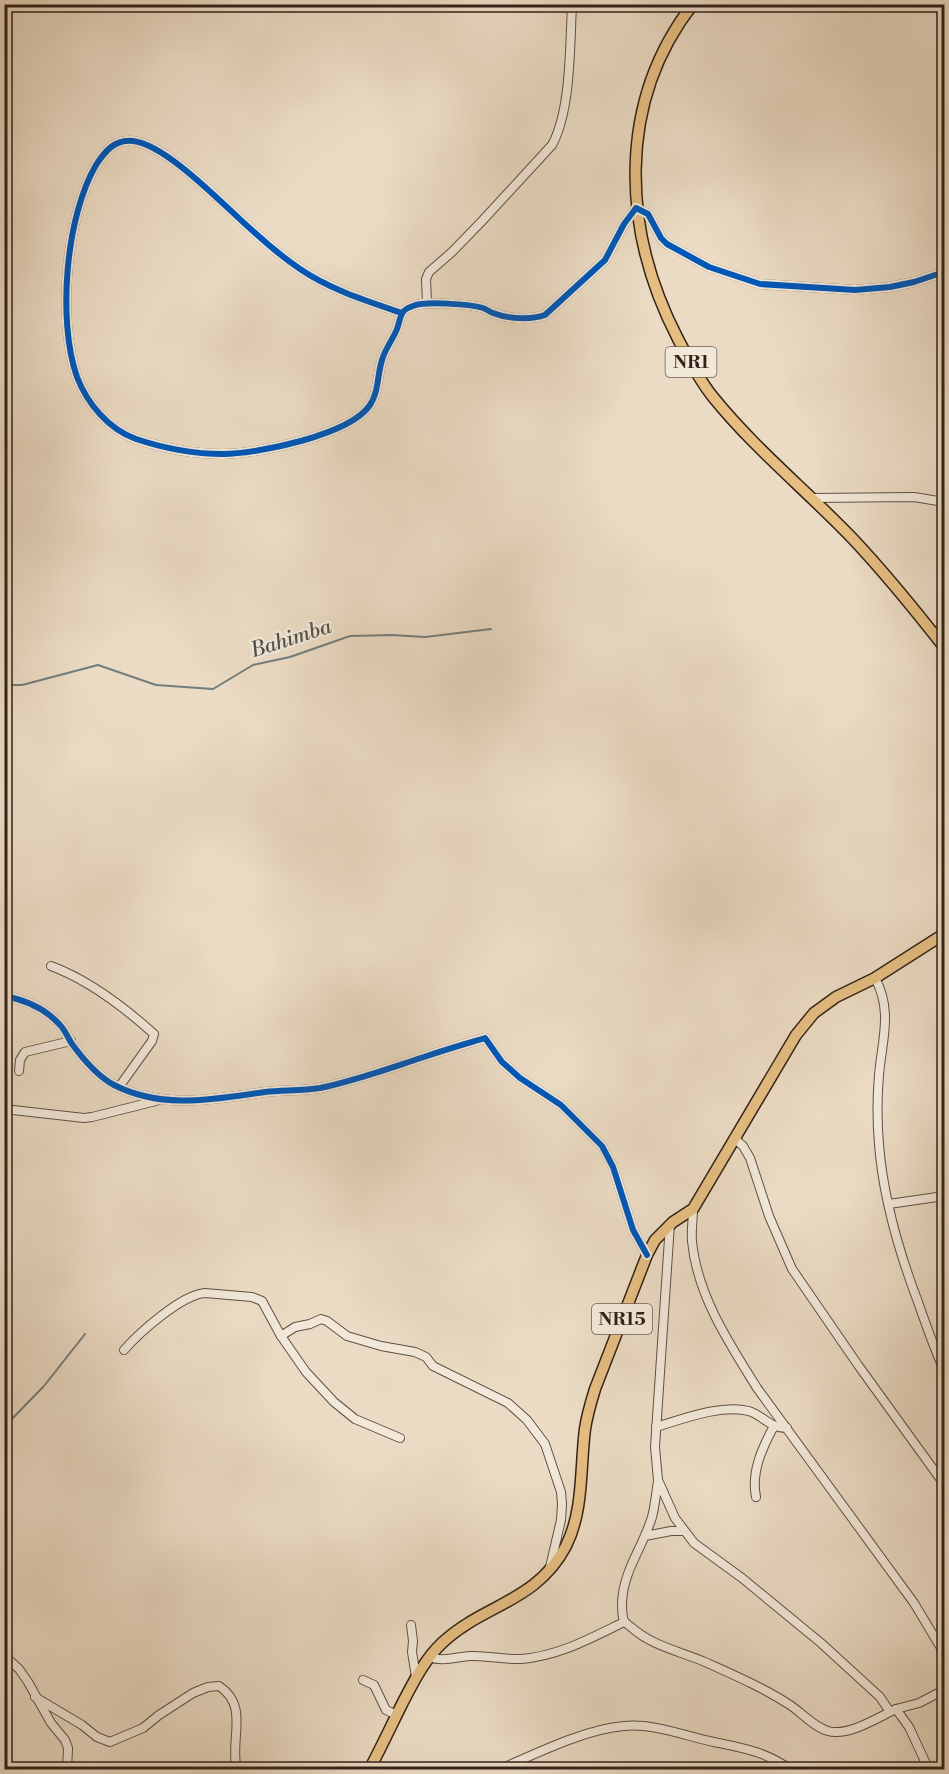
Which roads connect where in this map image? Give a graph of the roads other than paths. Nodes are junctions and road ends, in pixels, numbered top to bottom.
1 (572, 4) edge
2 (693, 4) edge
3 (636, 208) junction
4 (945, 272) edge
5 (427, 303) junction
6 (402, 313) junction
7 (812, 498) junction
8 (945, 502) edge
9 (945, 647) edge
10 (945, 934) edge
11 (51, 966) dead end
12 (875, 978) junction
13 (4, 996) edge
14 (71, 1041) junction
15 (19, 1071) dead end
16 (119, 1087) junction
17 (158, 1100) junction
18 (4, 1109) edge
19 (734, 1138) junction
20 (945, 1196) edge
21 (889, 1204) junction
22 (693, 1209) junction
23 (670, 1224) junction
24 (647, 1255) junction
25 (281, 1336) junction
26 (123, 1350) dead end
27 (945, 1370) edge
28 (656, 1426) junction
29 (774, 1426) junction
30 (787, 1428) junction
31 (400, 1438) dead end
32 (658, 1480) junction
33 (945, 1484) edge
34 (756, 1497) dead end
35 (684, 1531) junction
36 (645, 1536) junction
37 (549, 1571) junction
38 (624, 1622) junction
39 (411, 1625) dead end
40 (945, 1653) edge
41 (429, 1657) junction
42 (4, 1659) edge
43 (416, 1677) junction
44 (363, 1680) dead end
45 (945, 1690) edge
46 (35, 1697) junction
47 (893, 1710) junction
48 (397, 1715) junction
49 (67, 1770) edge
50 (237, 1770) edge
51 (369, 1770) edge
52 (498, 1770) edge
53 (791, 1770) edge
54 (929, 1770) edge

1 - 5 street
2 - 3 highway, NR1
3 - 4 street
3 - 5 street
3 - 7 highway, NR1
5 - 6 street
6 - 6 street
7 - 8 street
7 - 9 highway, NR1
10 - 12 highway, NR15
11 - 16 street
12 - 19 highway, NR15
12 - 21 street
13 - 14 street
14 - 15 street
14 - 16 street
16 - 17 street
17 - 18 street
17 - 24 street
19 - 22 highway, NR15
19 - 33 street
20 - 21 street
21 - 27 street
22 - 23 highway, NR15
22 - 30 street
23 - 24 highway, NR15
23 - 28 street
24 - 37 highway, NR15
25 - 26 street
25 - 31 street
25 - 37 street
28 - 29 street
28 - 32 street
29 - 30 street
29 - 34 street
30 - 40 street
32 - 35 street
32 - 36 street
35 - 36 street
35 - 47 street
36 - 38 street
37 - 41 highway, NR15
38 - 41 street
38 - 47 street
39 - 43 street
41 - 43 highway, NR15
42 - 46 street
43 - 48 highway, NR15
44 - 48 street
45 - 47 street
46 - 49 street
46 - 50 street
47 - 54 street
48 - 51 highway, NR15
52 - 53 street

